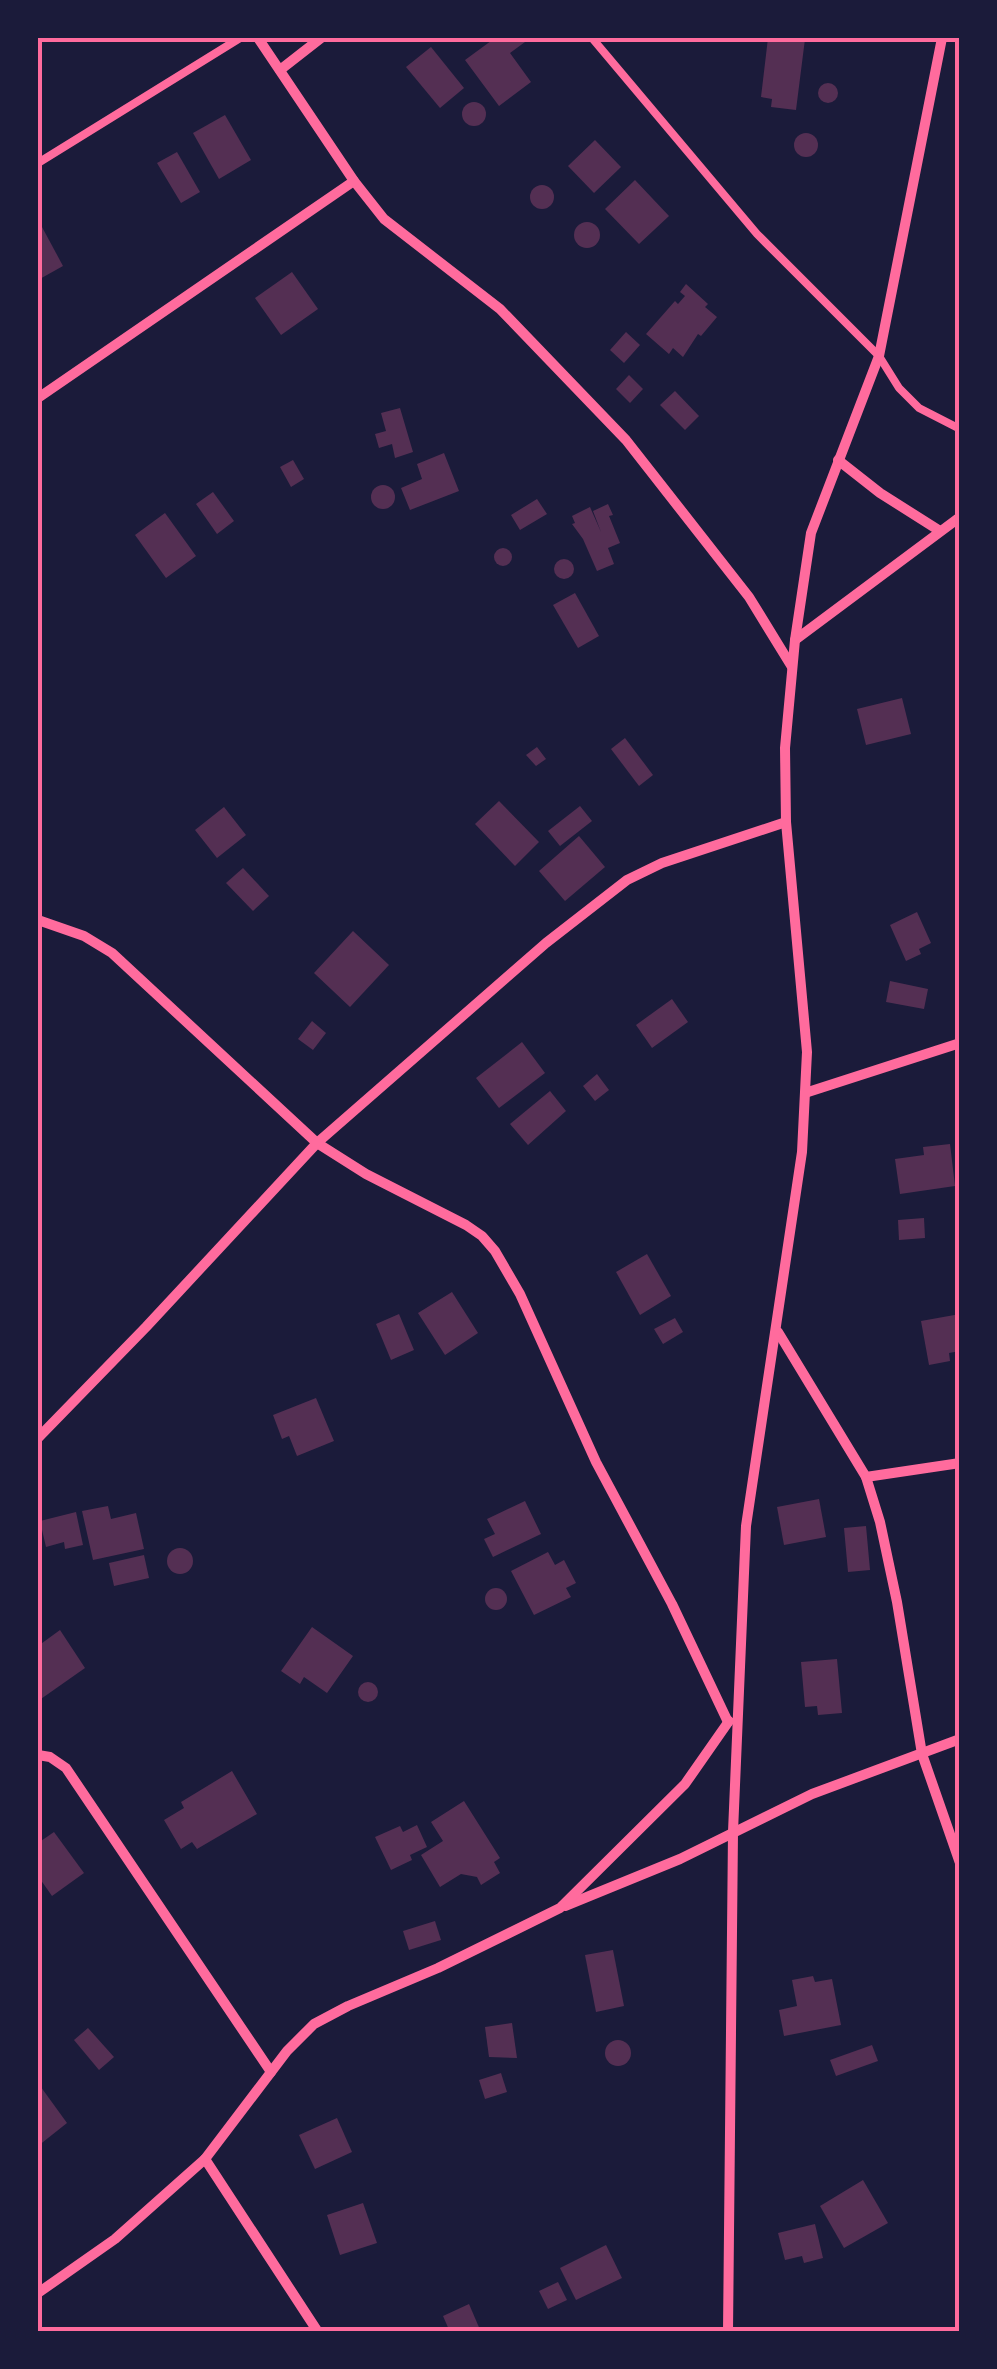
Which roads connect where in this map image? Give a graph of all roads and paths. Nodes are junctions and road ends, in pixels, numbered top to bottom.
1 (240, 38) edge
2 (258, 38) edge
3 (322, 38) edge
4 (592, 38) edge
5 (942, 38) edge
6 (280, 70) junction
7 (38, 163) edge
8 (354, 180) junction
9 (879, 356) junction
10 (38, 398) edge
11 (960, 429) edge
12 (838, 460) junction
13 (960, 517) edge
14 (940, 531) junction
15 (795, 640) junction
16 (792, 668) junction
17 (786, 822) junction
18 (38, 920) edge
19 (960, 1044) edge
20 (805, 1093) junction
21 (316, 1143) junction
22 (778, 1332) junction
23 (38, 1438) edge
24 (960, 1463) edge
25 (866, 1477) junction
26 (741, 1700) junction
27 (728, 1722) junction
28 (960, 1739) edge
29 (922, 1754) junction
30 (38, 1755) edge
31 (733, 1832) junction
32 (960, 1863) edge
33 (560, 1908) junction
34 (272, 2072) junction
35 (206, 2159) junction
36 (38, 2292) edge
37 (318, 2332) edge
38 (728, 2332) edge

1 - 7 lane
2 - 6 street
3 - 6 street
4 - 9 lane
5 - 9 street
6 - 8 street
8 - 10 street
8 - 16 street
9 - 11 lane
9 - 12 street
12 - 14 street
12 - 15 street
13 - 14 street
14 - 15 street
15 - 16 street
16 - 17 street
17 - 20 street
17 - 21 street
18 - 21 street
19 - 20 street
20 - 22 street
21 - 23 street
21 - 27 street
22 - 25 street
22 - 26 street
24 - 25 street
25 - 29 street
26 - 27 street
26 - 31 street
27 - 33 street
28 - 29 street
29 - 31 street
29 - 32 street
30 - 34 street
31 - 33 street
31 - 38 street
33 - 34 street
34 - 35 street
35 - 36 street
35 - 37 street

